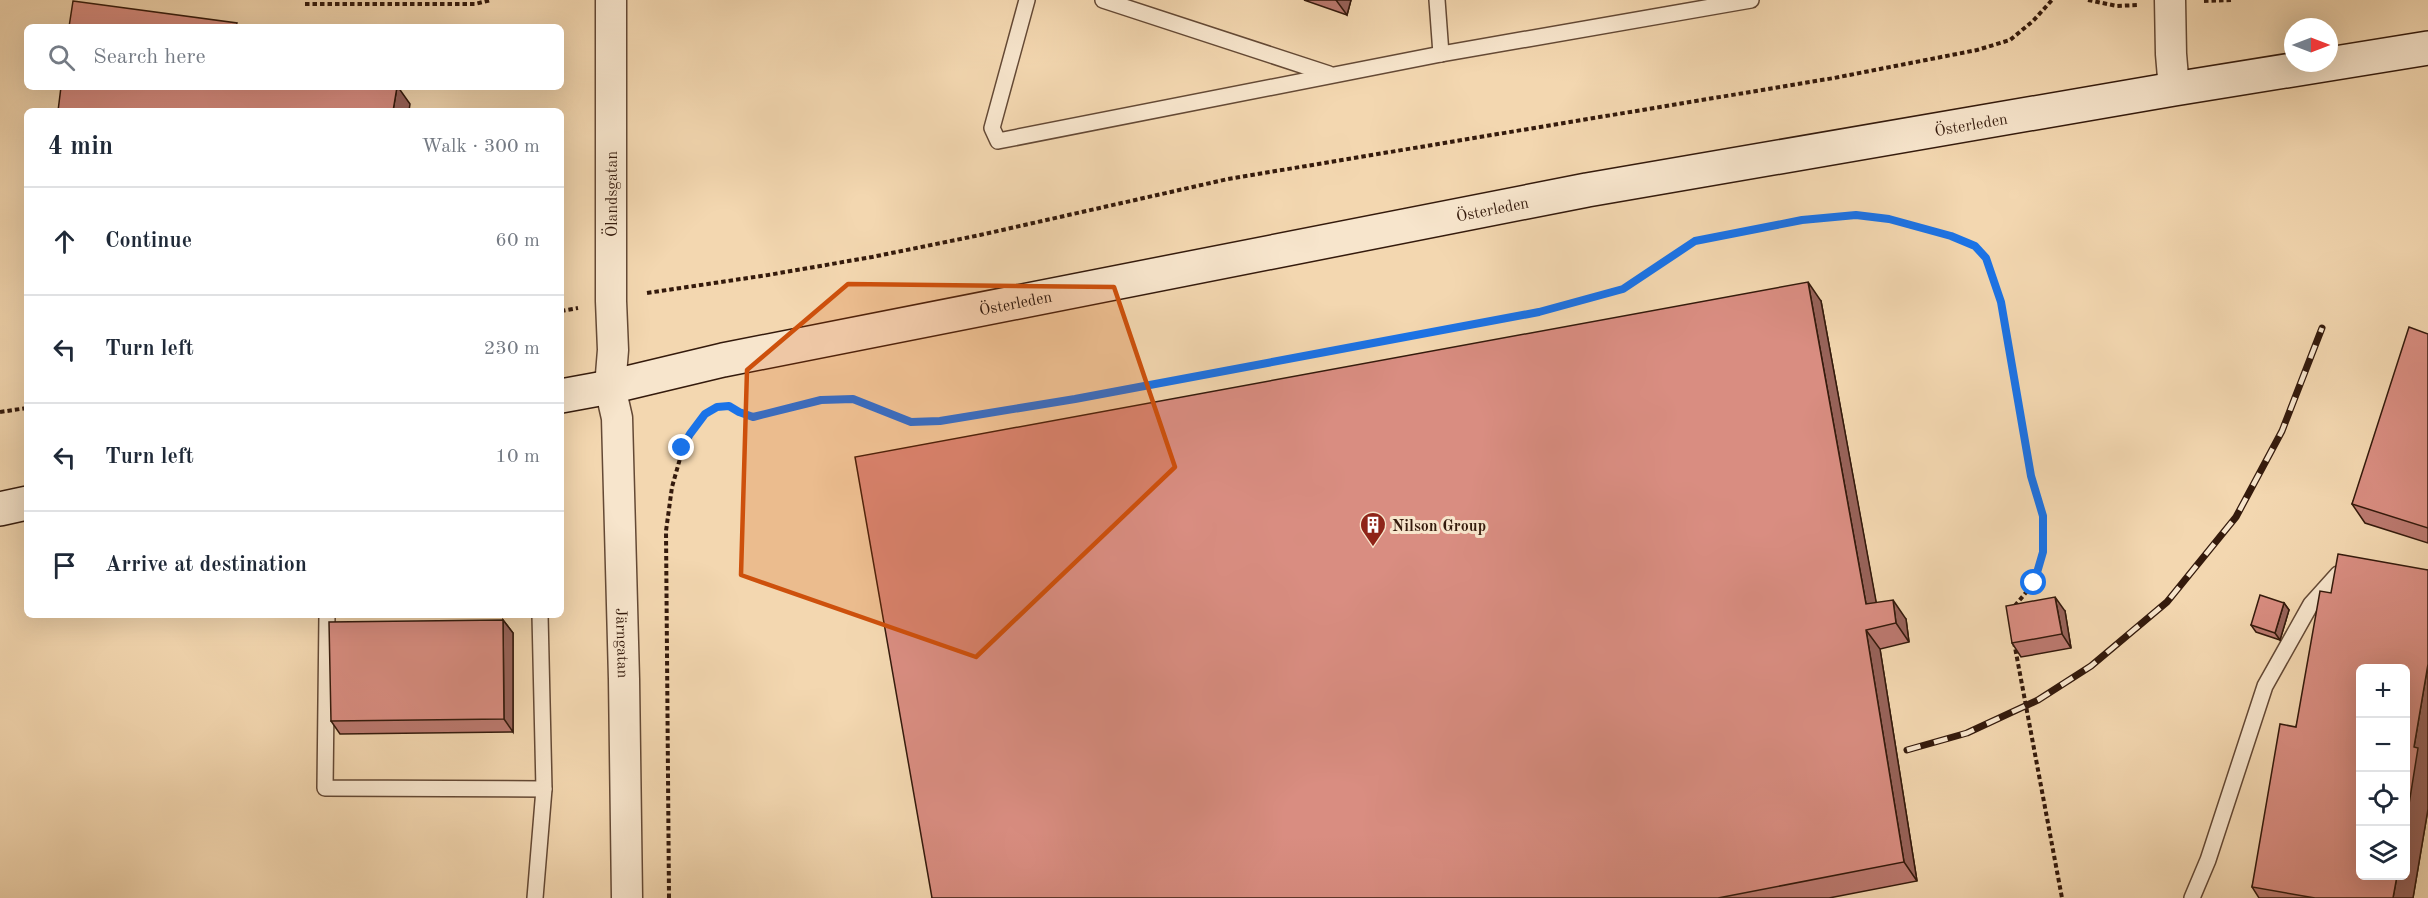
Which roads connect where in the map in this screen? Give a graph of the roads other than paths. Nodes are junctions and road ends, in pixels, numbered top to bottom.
1 (612, 0) edge
2 (1027, 0) edge
3 (1103, 0) edge
4 (1437, 0) edge
5 (1751, 0) edge
6 (2170, 0) edge
7 (2428, 48) edge
8 (1441, 54) junction
9 (1332, 75) junction
10 (2174, 89) junction
11 (610, 387) junction
12 (564, 395) edge
13 (24, 504) edge
14 (0, 509) edge
15 (2364, 572) edge
16 (327, 618) edge
17 (540, 618) edge
18 (544, 789) junction
19 (535, 898) edge
20 (627, 898) edge
21 (2192, 898) edge

1 - 11 street, Ölandsgatan
2 - 9 lane
3 - 9 lane
4 - 8 lane
5 - 8 lane
6 - 10 street
7 - 10 main road, Österleden
8 - 9 lane
10 - 11 main road, Österleden
11 - 12 main road, Österleden
11 - 20 street, Järngatan
13 - 14 main road
15 - 21 lane
16 - 18 lane
17 - 18 lane
18 - 19 lane

